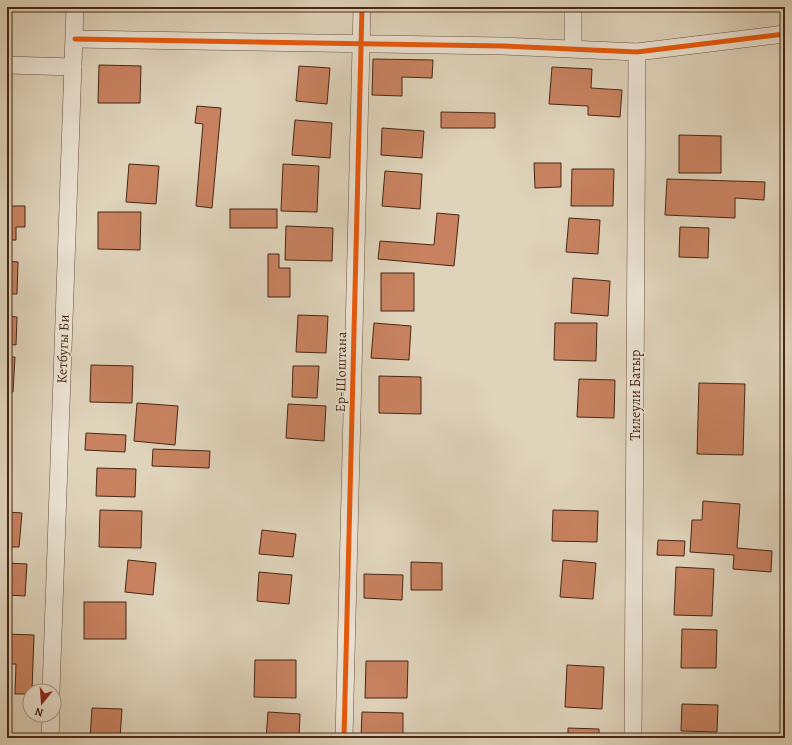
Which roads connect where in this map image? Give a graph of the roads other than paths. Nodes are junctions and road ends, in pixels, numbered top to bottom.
1 (75, 7) edge
2 (362, 7) edge
3 (573, 7) edge
4 (785, 34) edge
5 (75, 39) junction
6 (362, 44) junction
7 (573, 48) junction
8 (637, 52) junction
9 (7, 65) edge
10 (72, 68) junction
11 (51, 683) edge
12 (51, 723) edge
13 (50, 738) edge
14 (344, 738) edge
15 (633, 738) edge

1 - 5 street, Кетбугы Би
2 - 6 street, Ер-Шоштана
3 - 7 street
4 - 8 street
5 - 6 street
5 - 10 street, Кетбугы Би
6 - 7 street
6 - 14 street, Ер-Шоштана
7 - 8 street
8 - 15 street, Тилеули Батыр
9 - 10 street
10 - 11 street, Кетбугы Би
12 - 13 street

